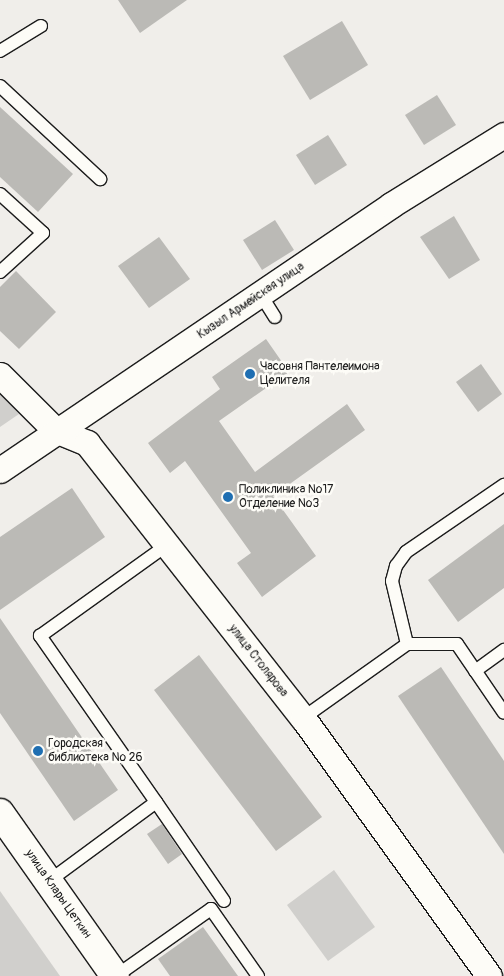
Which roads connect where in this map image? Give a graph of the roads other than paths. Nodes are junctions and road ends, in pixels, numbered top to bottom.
1 (41, 26) dead end
2 (0, 51) edge
3 (0, 86) edge
4 (504, 135) edge
5 (100, 179) dead end
6 (0, 194) edge
7 (0, 272) edge
8 (260, 295) junction
9 (275, 317) dead end
10 (0, 375) edge
11 (55, 430) junction
12 (0, 470) edge
13 (504, 485) edge
14 (167, 545) junction
15 (407, 644) junction
16 (504, 650) edge
17 (475, 671) junction
18 (502, 707) edge
19 (303, 718) junction
20 (156, 802) junction
21 (0, 813) edge
22 (49, 881) junction
23 (224, 901) dead end
24 (116, 976) edge
25 (258, 976) edge
26 (489, 976) edge

1 - 2 lane
3 - 5 lane
4 - 8 street, Кызыл Армейская улица
6 - 7 lane
8 - 9 lane
8 - 11 street, Кызыл Армейская улица
10 - 11 street, улица Столярова
11 - 12 street, Кызыл Армейская улица
11 - 14 street, улица Столярова
13 - 15 lane
14 - 19 street, улица Столярова
14 - 20 lane
15 - 17 lane
15 - 19 lane
16 - 17 lane
17 - 18 lane
19 - 26 street, улица Столярова
20 - 22 lane
20 - 23 lane
21 - 22 main road, улица Клары Цеткин
22 - 24 main road, улица Клары Цеткин
24 - 25 lane

